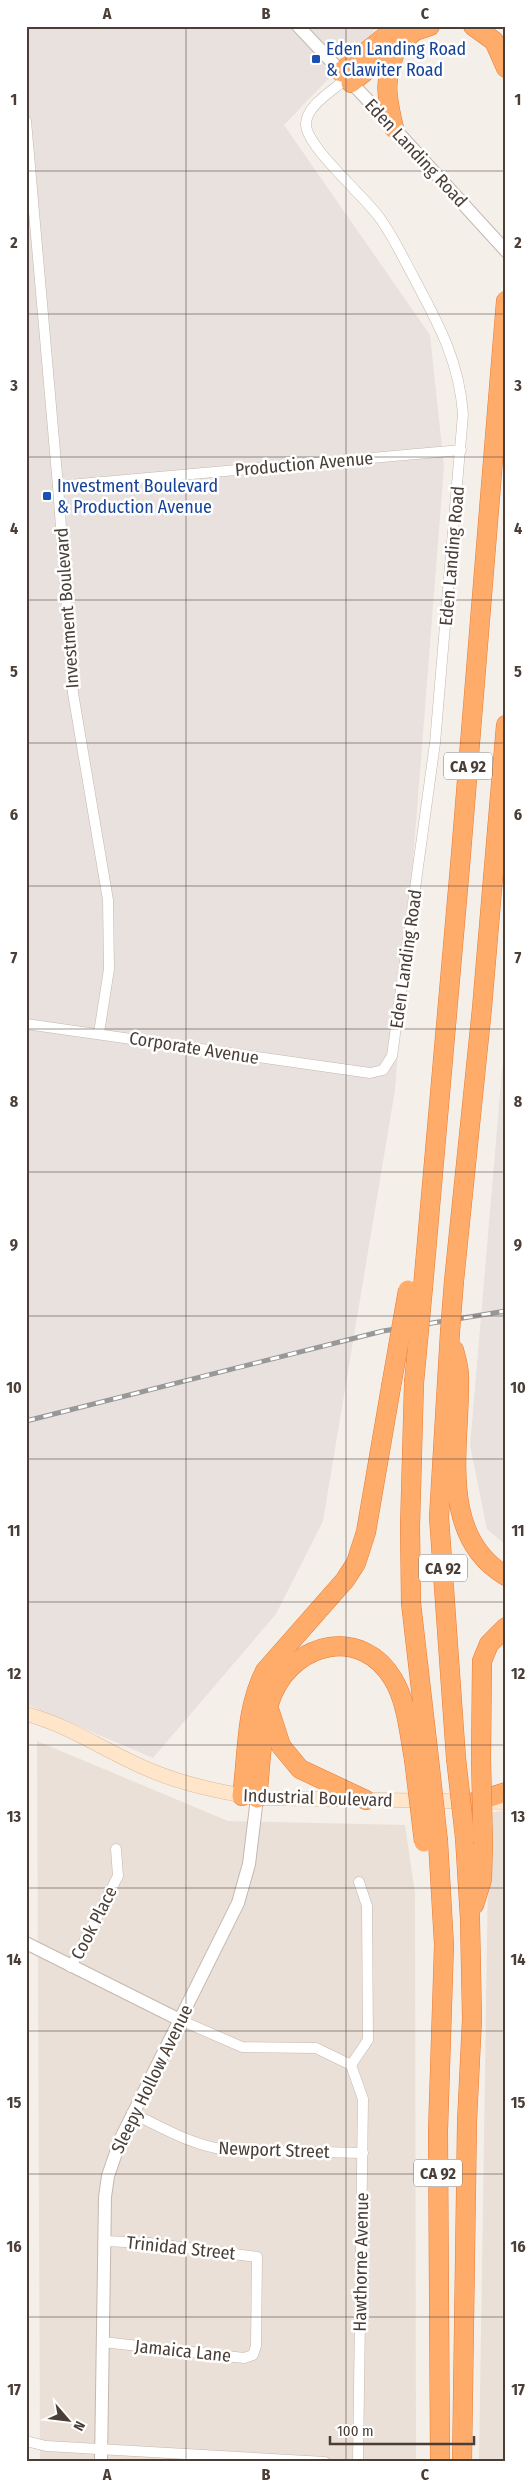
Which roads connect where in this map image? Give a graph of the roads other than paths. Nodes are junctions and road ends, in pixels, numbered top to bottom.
1 (298, 26) edge
2 (430, 26) edge
3 (473, 26) edge
4 (399, 35) edge
5 (506, 68) edge
6 (346, 78) junction
7 (26, 121) edge
8 (394, 128) junction
9 (506, 252) edge
10 (506, 301) edge
11 (461, 450) junction
12 (58, 486) junction
13 (506, 725) edge
14 (506, 870) edge
15 (482, 1008) junction
16 (26, 1024) edge
17 (98, 1033) junction
18 (361, 1073) joint
19 (415, 1288) junction
20 (453, 1376) junction
21 (506, 1576) edge
22 (506, 1627) edge
23 (268, 1708) junction
24 (26, 1714) edge
25 (422, 1759) junction
26 (506, 1792) edge
27 (249, 1797) junction
28 (366, 1800) junction
29 (506, 1802) edge
30 (471, 1803) junction
31 (474, 1841) junction
32 (116, 1849) dead end
33 (359, 1882) dead end
34 (26, 1943) edge
35 (71, 1967) junction
36 (180, 2020) junction
37 (351, 2065) junction
38 (132, 2113) junction
39 (363, 2153) junction
40 (104, 2241) junction
41 (256, 2257) joint
42 (103, 2342) junction
43 (439, 2364) junction
44 (26, 2441) edge
45 (100, 2448) junction
46 (101, 2462) edge
47 (325, 2462) edge
48 (358, 2462) edge
49 (432, 2462) edge
50 (440, 2462) edge
51 (462, 2462) edge

1 - 6 street, Eden Landing Road
2 - 4 highway
3 - 5 highway
4 - 6 highway
4 - 8 highway
6 - 8 street, Eden Landing Road
6 - 11 street, Eden Landing Road
7 - 12 street, Investment Boulevard
8 - 9 street, Eden Landing Road
10 - 19 highway, CA 92
11 - 12 street, Production Avenue
11 - 18 street, Eden Landing Road
12 - 17 street, Investment Boulevard
13 - 15 highway, CA 92
14 - 15 highway
15 - 20 highway, CA 92, bridge
16 - 17 street, Corporate Avenue
17 - 18 street, Corporate Avenue
19 - 25 highway, CA 92, bridge
19 - 27 highway, bridge
20 - 21 highway
20 - 31 highway, CA 92, bridge
22 - 31 highway, bridge
23 - 25 highway
23 - 27 highway
23 - 28 highway
24 - 27 main road, Industrial Boulevard
25 - 43 highway, CA 92, bridge
26 - 30 highway
27 - 28 main road, Industrial Boulevard
27 - 36 street, Sleepy Hollow Avenue
28 - 30 main road, Industrial Boulevard
29 - 30 main road, Industrial Boulevard
31 - 51 highway, CA 92
32 - 35 street, Cook Place
33 - 37 street
34 - 35 street
35 - 36 street
36 - 37 street
36 - 38 street, Sleepy Hollow Avenue
37 - 39 street, Hawthorne Avenue
38 - 39 street, Newport Street
38 - 40 street, Sleepy Hollow Avenue
39 - 48 street, Hawthorne Avenue
40 - 41 street, Trinidad Street
40 - 42 street, Sleepy Hollow Avenue
41 - 42 street, Jamaica Lane
42 - 45 street, Sleepy Hollow Avenue
43 - 49 highway
43 - 50 highway, CA 92
44 - 45 street
45 - 46 street, Sleepy Hollow Avenue
45 - 47 street

